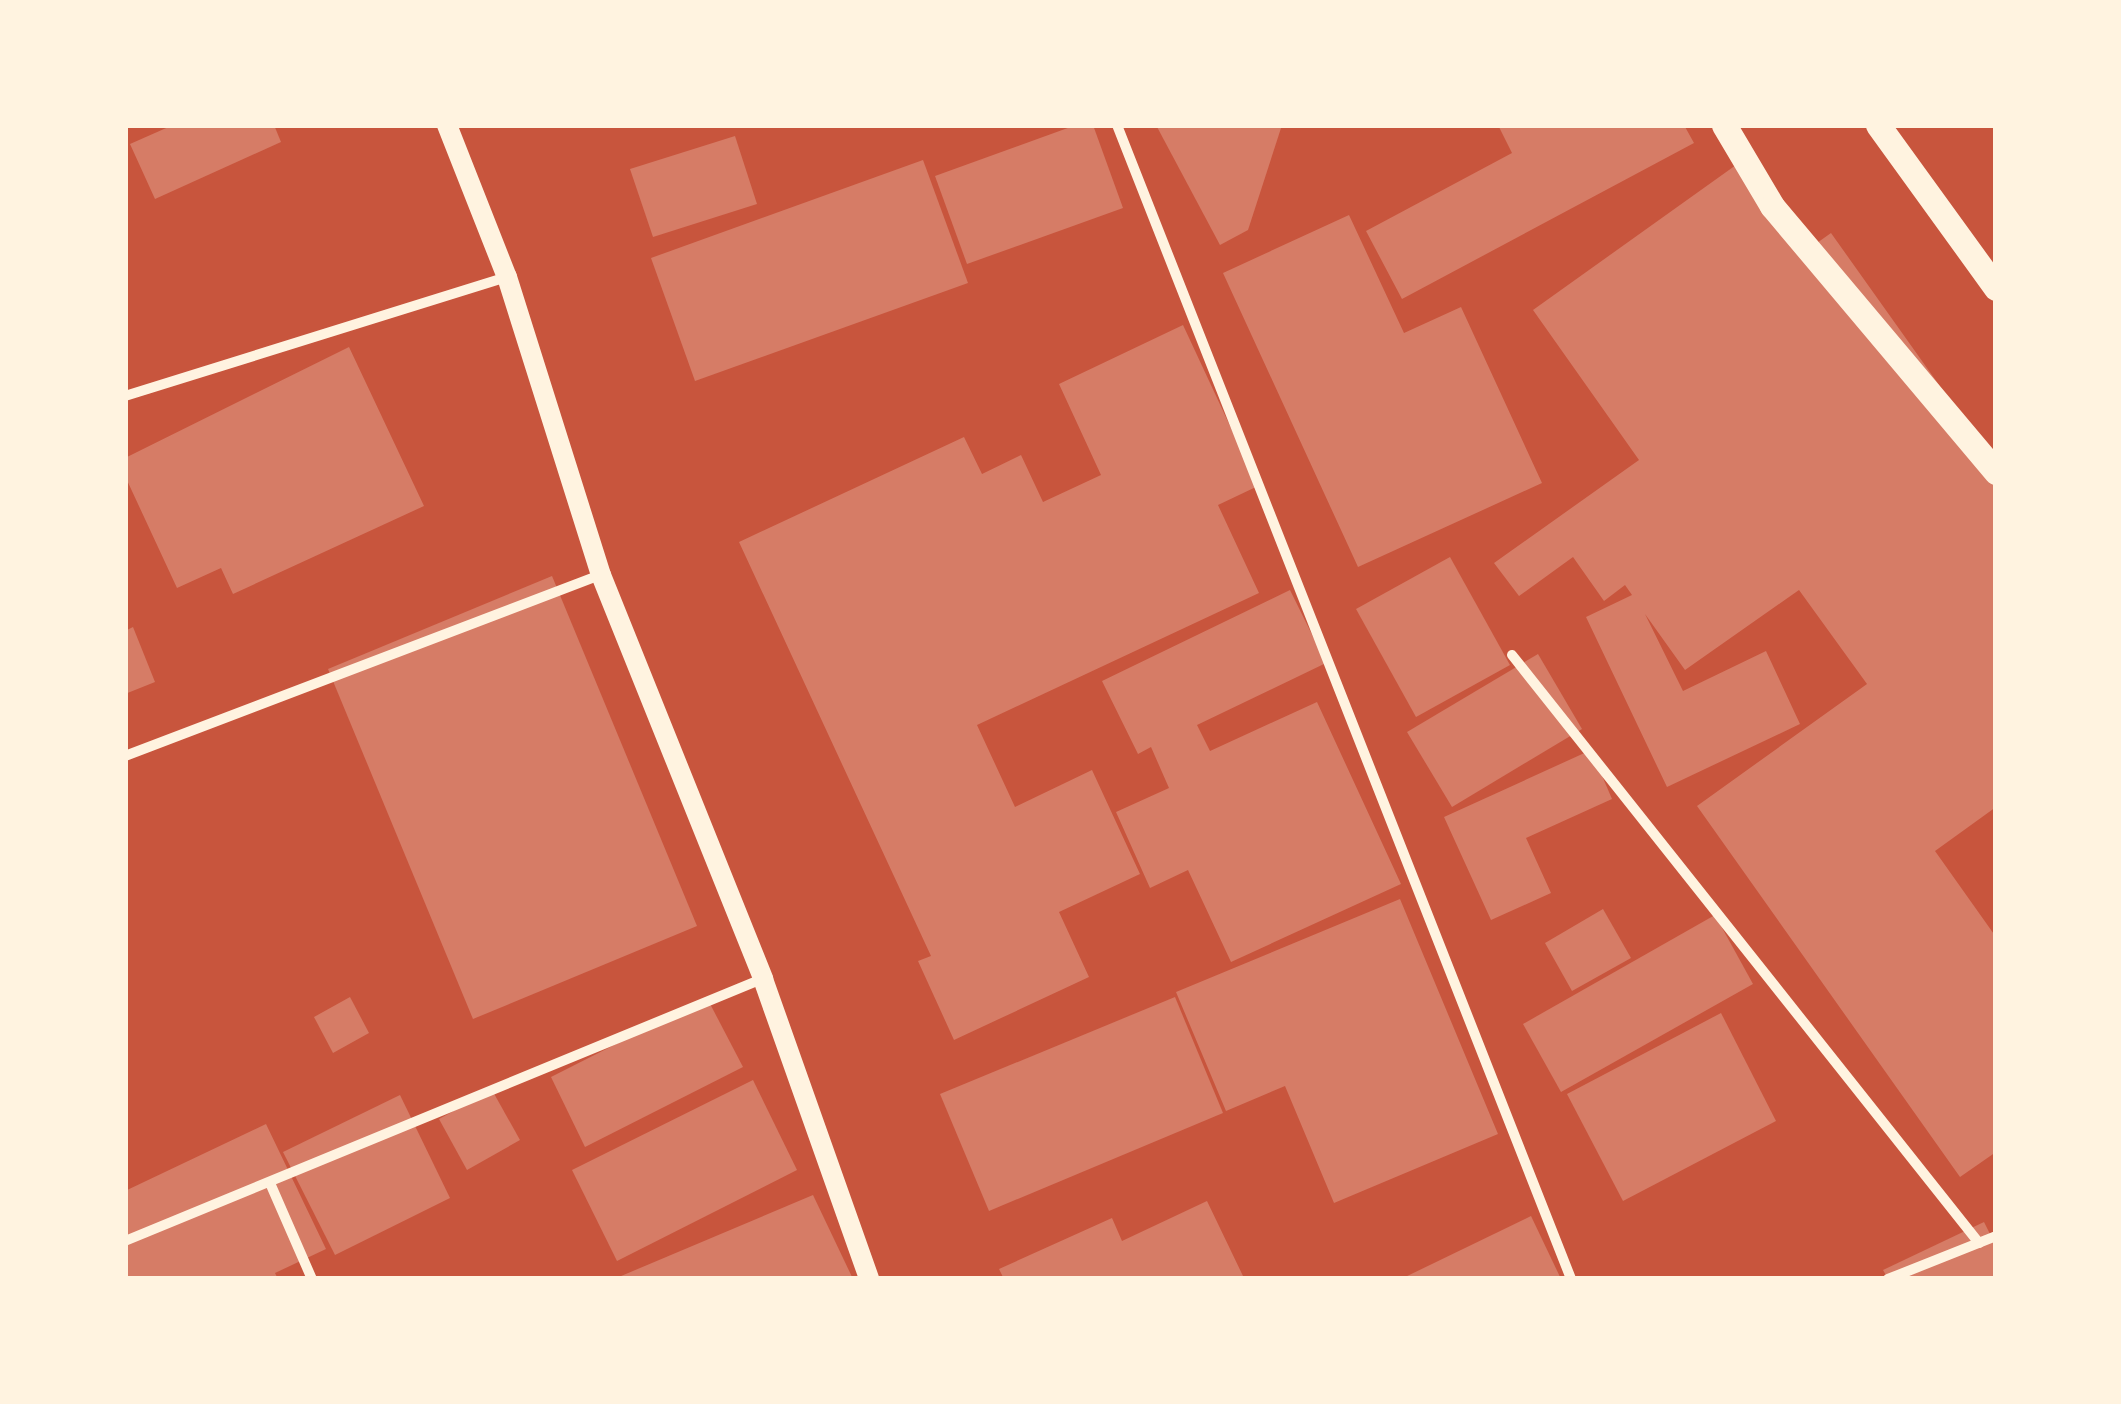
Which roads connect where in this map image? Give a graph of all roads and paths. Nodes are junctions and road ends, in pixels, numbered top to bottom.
1 (447, 125) edge
2 (1117, 125) edge
3 (1724, 125) edge
4 (1878, 125) edge
5 (507, 277) junction
6 (1996, 288) edge
7 (125, 396) edge
8 (1996, 472) edge
9 (601, 575) junction
10 (1512, 655) dead end
11 (125, 756) edge
12 (763, 979) junction
13 (270, 1183) junction
14 (1996, 1236) edge
15 (125, 1241) edge
16 (1979, 1243) junction
17 (312, 1279) edge
18 (869, 1279) edge
19 (1572, 1279) edge
20 (1888, 1279) edge

1 - 5 main road
2 - 19 street
3 - 8 main road
4 - 6 main road
5 - 7 street
5 - 9 main road
9 - 11 street
9 - 12 main road
10 - 16 street
12 - 13 street
12 - 18 main road
13 - 15 street
13 - 17 street
14 - 16 street
16 - 20 street

